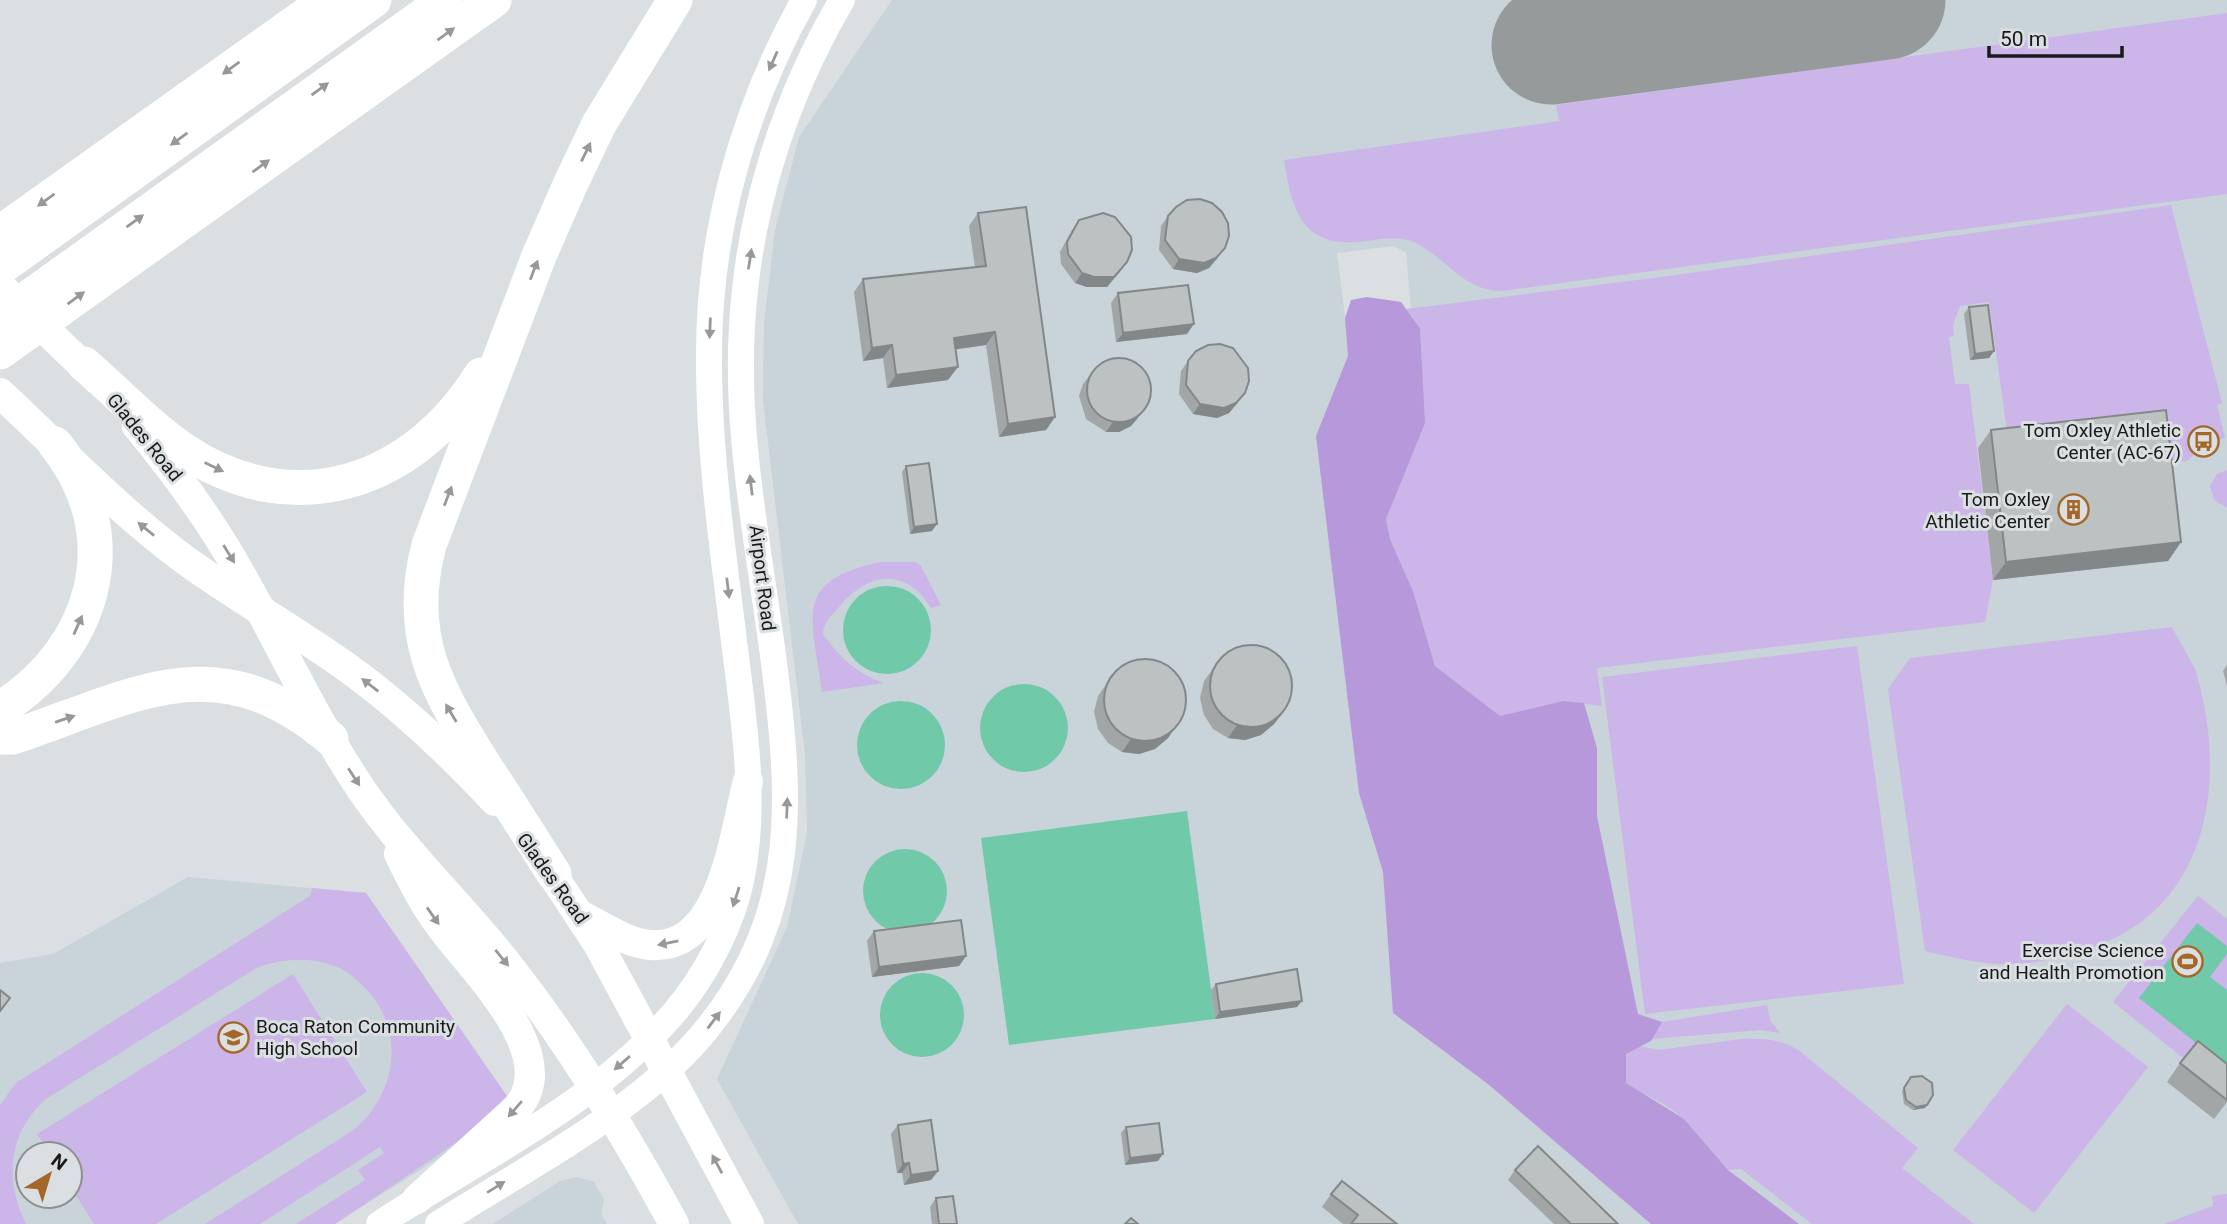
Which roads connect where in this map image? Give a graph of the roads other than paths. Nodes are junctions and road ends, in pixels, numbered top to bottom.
1 (327, 0) edge
2 (374, 0) edge
3 (445, 0) edge
4 (494, 0) edge
5 (675, 0) edge
6 (804, 0) edge
7 (842, 0) edge
8 (0, 233) edge
9 (0, 268) edge
10 (0, 286) edge
11 (0, 318) edge
12 (512, 326) junction
13 (0, 352) edge
14 (85, 363) junction
15 (10, 402) edge
16 (55, 444) junction
17 (261, 611) junction
18 (0, 709) edge
19 (0, 737) edge
20 (331, 739) junction
21 (748, 781) junction
22 (379, 813) junction
23 (554, 874) junction
24 (582, 916) junction
25 (649, 1038) junction
26 (667, 1069) junction
27 (593, 1086) junction
28 (611, 1113) junction
29 (417, 1199) junction
30 (379, 1224) edge
31 (438, 1224) edge
32 (674, 1224) edge
33 (749, 1224) edge

1 -> 8 highway
2 -> 9 highway
11 -> 3 highway
13 -> 4 highway
12 -> 5 highway
6 -> 21 street, Airport Road
26 -> 7 street, Airport Road
10 - 14 main road, Glades Road
14 -> 12 highway
23 -> 12 highway
14 -> 17 main road, Glades Road
15 - 16 main road, Glades Road
17 -> 16 main road, Glades Road
18 -> 16 highway
17 - 20 main road, Glades Road
23 -> 17 main road, Glades Road
19 -> 20 highway
20 -> 22 main road, Glades Road
21 -> 24 main road
21 -> 25 street, Airport Road
22 -> 27 main road, Glades Road
22 -> 29 main road
23 - 24 main road, Glades Road
24 - 25 main road, Glades Road
25 - 26 main road, Glades Road
25 -> 27 street, Airport Road
26 - 28 street, Airport Road
33 -> 26 main road, Glades Road
27 - 28 main road, Glades Road
27 - 29 street, Airport Road
31 -> 28 street, Airport Road
28 - 32 main road, Glades Road
29 - 30 street, Airport Road

